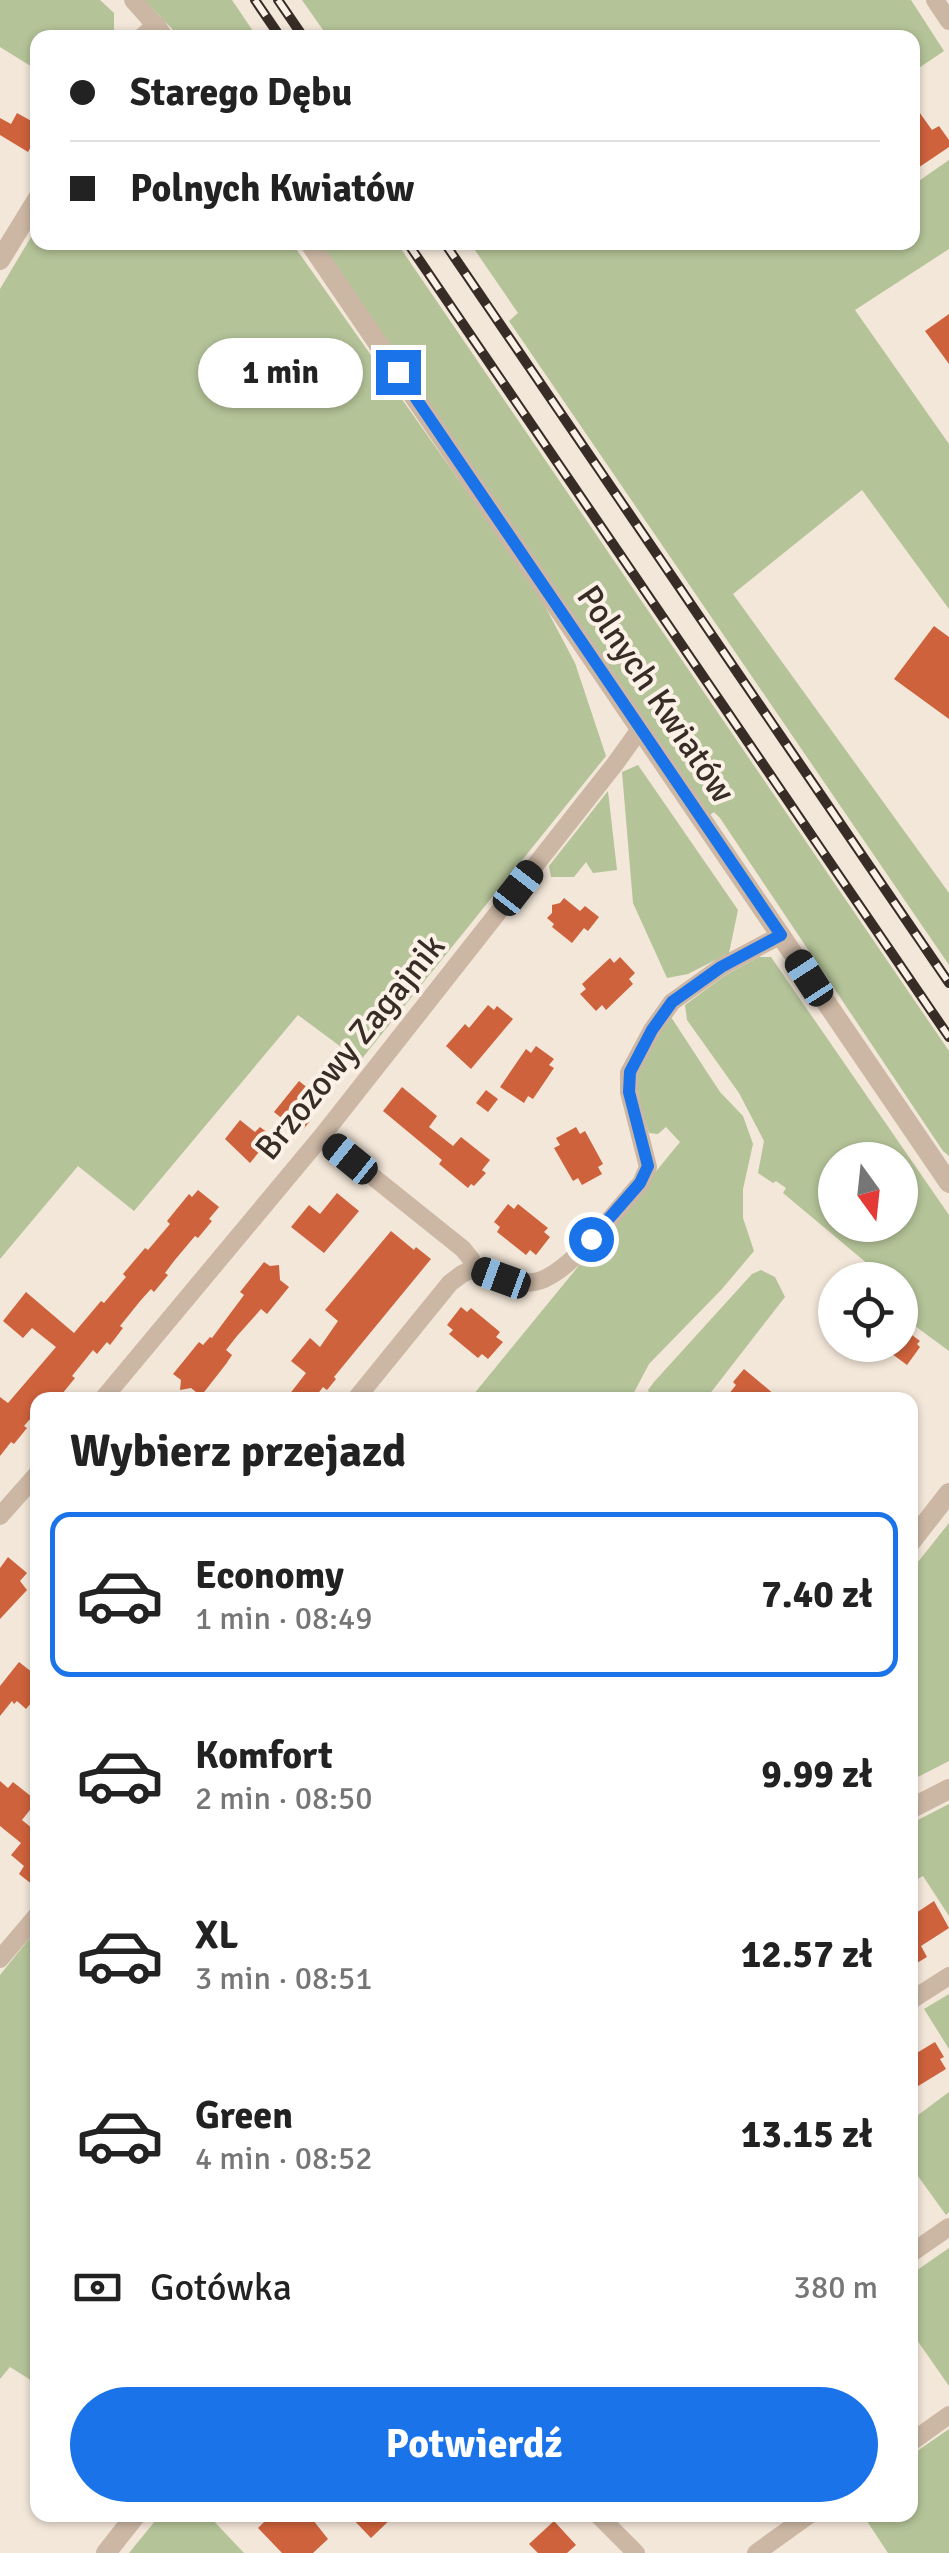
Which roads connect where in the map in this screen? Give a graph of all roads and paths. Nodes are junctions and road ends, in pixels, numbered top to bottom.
1 (133, 0) edge
2 (939, 1) edge
3 (949, 21) edge
4 (152, 30) edge
5 (30, 211) edge
6 (314, 250) edge
7 (0, 260) edge
8 (640, 728) junction
9 (781, 935) junction
10 (322, 1136) junction
11 (949, 1183) edge
12 (473, 1269) junction
13 (109, 1392) edge
14 (361, 1392) edge
15 (30, 1483) edge
16 (949, 1493) edge
17 (0, 1516) edge
18 (918, 1533) edge
19 (949, 1789) edge
20 (918, 1806) edge
21 (30, 1923) edge
22 (0, 1959) edge
23 (949, 1976) edge
24 (918, 1996) edge
25 (949, 2227) edge
26 (918, 2248) edge
27 (949, 2416) edge
28 (918, 2437) edge
29 (130, 2522) edge
30 (605, 2522) edge
31 (799, 2522) edge
32 (106, 2553) edge
33 (636, 2553) edge
34 (756, 2553) edge

1 - 4 street
2 - 3 street
5 - 7 street
6 - 8 street, Polnych Kwiatów
8 - 9 street, Polnych Kwiatów
8 - 10 street, Brzozowy Zagajnik
9 - 11 street, Polnych Kwiatów
9 - 12 street
10 - 12 street
10 - 13 street, Brzozowy Zagajnik
12 - 14 street
15 - 17 street
16 - 18 street
19 - 20 street
21 - 22 street
23 - 24 street
25 - 26 street
27 - 28 street
29 - 32 street
30 - 33 street
31 - 34 street

